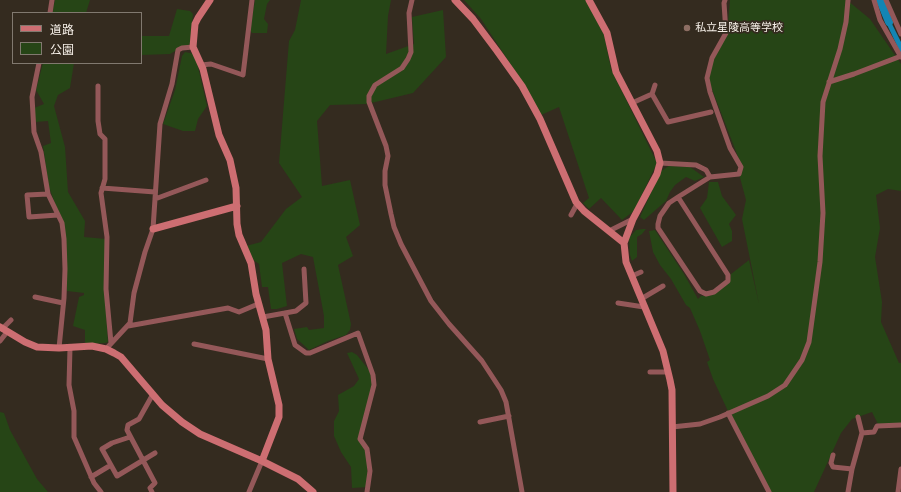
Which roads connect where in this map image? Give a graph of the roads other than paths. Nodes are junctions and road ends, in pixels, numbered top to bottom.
1 (52, 0) edge
2 (210, 0) edge
3 (252, 0) edge
4 (412, 0) edge
5 (455, 0) edge
6 (589, 0) edge
7 (725, 0) edge
8 (848, 0) edge
9 (874, 0) edge
10 (886, 0) edge
11 (50, 12) edge
12 (901, 34) edge
13 (193, 47) junction
14 (901, 56) edge
15 (39, 64) edge
16 (201, 64) junction
17 (829, 82) junction
18 (655, 85) dead end
19 (98, 86) dead end
20 (652, 94) junction
21 (632, 103) junction
22 (710, 112) dead end
23 (660, 163) junction
24 (710, 177) junction
25 (206, 180) dead end
26 (102, 188) junction
27 (155, 192) junction
28 (48, 194) junction
29 (678, 197) junction
30 (155, 199) junction
31 (577, 204) junction
32 (237, 206) junction
33 (58, 215) junction
34 (571, 215) dead end
35 (633, 219) junction
36 (153, 229) junction
37 (609, 230) junction
38 (624, 243) junction
39 (304, 269) dead end
40 (641, 272) dead end
41 (632, 276) junction
42 (663, 286) dead end
43 (35, 297) dead end
44 (641, 299) junction
45 (63, 303) junction
46 (618, 303) dead end
47 (258, 304) junction
48 (644, 307) junction
49 (285, 313) junction
50 (263, 317) junction
51 (11, 320) dead end
52 (128, 326) junction
53 (3, 329) edge
54 (0, 341) edge
55 (194, 344) dead end
56 (108, 346) junction
57 (58, 348) junction
58 (70, 348) junction
59 (268, 359) junction
60 (650, 372) dead end
61 (668, 372) junction
62 (153, 394) junction
63 (728, 413) junction
64 (509, 416) junction
65 (858, 417) dead end
66 (480, 422) dead end
67 (901, 425) edge
68 (672, 427) junction
69 (862, 433) junction
70 (130, 437) junction
71 (155, 453) dead end
72 (833, 456) dead end
73 (143, 459) junction
74 (262, 461) junction
75 (111, 465) junction
76 (852, 469) junction
77 (901, 469) edge
78 (900, 475) edge
79 (91, 477) junction
80 (101, 492) edge
81 (152, 492) edge
82 (249, 492) edge
83 (313, 492) edge
84 (367, 492) edge
85 (522, 492) edge
86 (674, 492) edge
87 (768, 492) edge
88 (848, 492) edge
89 (898, 492) edge

1 - 11 street
2 - 13 street
3 - 16 street
4 - 64 street
5 - 31 street
6 - 21 street
7 - 24 street
8 - 17 street
9 - 14 street
10 - 12 street
13 - 16 street
13 - 27 street
14 - 17 street
15 - 28 street
16 - 32 street
17 - 63 street
18 - 20 street
19 - 26 street
20 - 21 street
20 - 22 street
21 - 23 street
23 - 24 street
23 - 35 street
24 - 29 street
25 - 30 street
26 - 27 street
26 - 56 street
27 - 30 street
28 - 33 street
28 - 33 street
29 - 29 street
30 - 36 street
31 - 34 street
31 - 37 street
32 - 36 street
32 - 47 street
33 - 45 street
35 - 37 street
35 - 38 street
36 - 52 street
37 - 38 street
38 - 41 street
39 - 49 street
40 - 41 street
41 - 44 street
42 - 44 street
43 - 45 street
44 - 48 street
45 - 57 street
46 - 48 street
47 - 50 street
47 - 52 street
48 - 61 street
49 - 50 street
49 - 84 street
50 - 59 street
51 - 53 street
52 - 56 street
53 - 54 street
53 - 57 street
55 - 59 street
56 - 58 street
56 - 62 street
57 - 58 street
58 - 79 street
59 - 74 street
60 - 61 street
61 - 68 street
62 - 70 street
62 - 74 street
63 - 68 street
63 - 87 street
64 - 66 street
64 - 85 street
65 - 69 street
67 - 69 street
68 - 86 street
69 - 76 street
70 - 73 street
70 - 75 street
71 - 73 street
72 - 76 street
73 - 75 street
73 - 81 street
74 - 82 street
74 - 83 street
75 - 79 street
76 - 88 street
77 - 78 street
78 - 89 street
79 - 80 street

